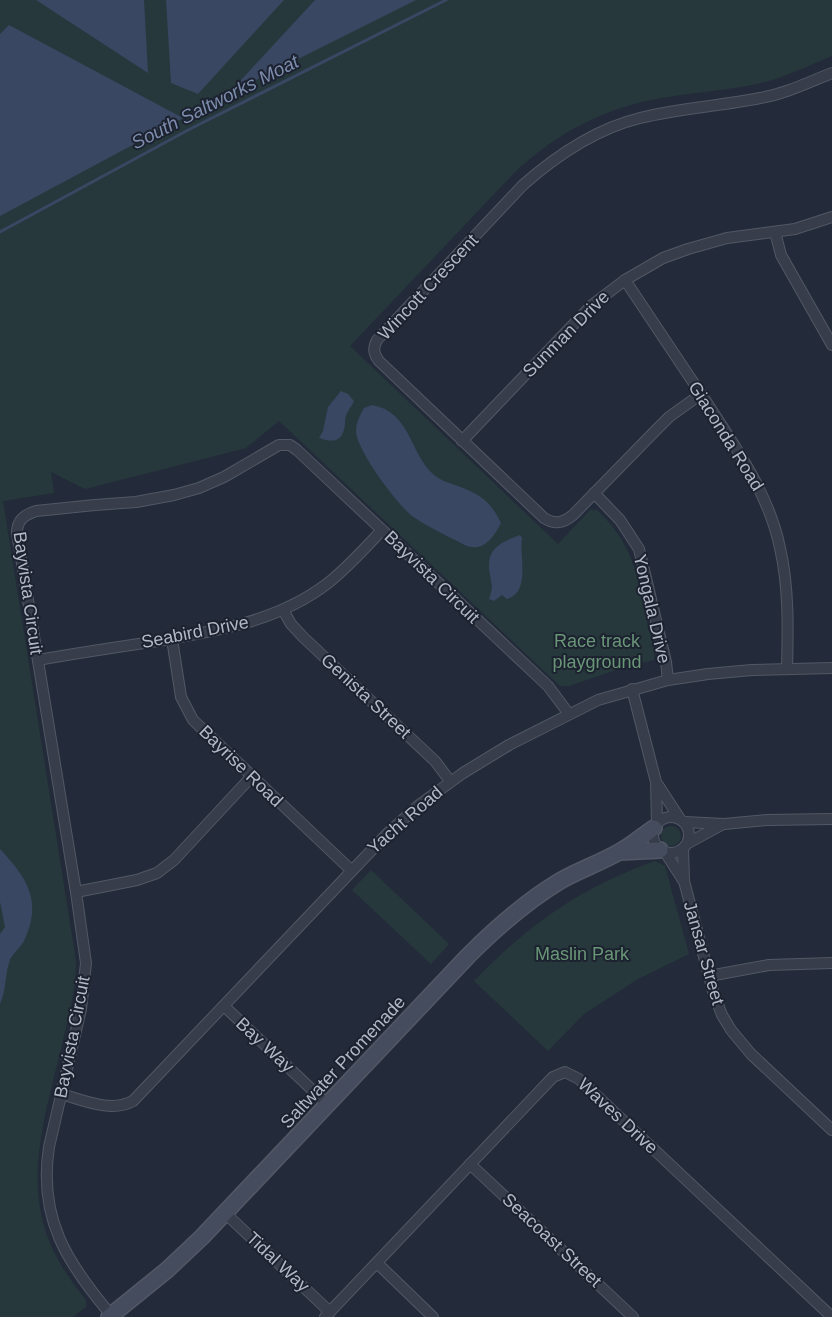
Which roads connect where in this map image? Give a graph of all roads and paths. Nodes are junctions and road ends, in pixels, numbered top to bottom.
1 (832, 73) edge
2 (832, 217) edge
3 (775, 232) junction
4 (625, 280) junction
5 (832, 345) edge
6 (700, 394) junction
7 (462, 441) junction
8 (594, 493) junction
9 (382, 530) junction
10 (283, 610) junction
11 (172, 639) junction
12 (38, 660) junction
13 (832, 668) edge
14 (787, 669) junction
15 (668, 680) junction
16 (632, 689) junction
17 (569, 714) junction
18 (252, 776) junction
19 (450, 781) junction
20 (656, 782) junction
21 (832, 819) edge
22 (682, 821) junction
23 (724, 824) junction
24 (656, 825) junction
25 (685, 846) junction
26 (663, 851) junction
27 (618, 852) junction
28 (351, 870) junction
29 (684, 881) junction
30 (76, 892) junction
31 (832, 963) edge
32 (709, 976) junction
33 (224, 1006) junction
34 (61, 1094) junction
35 (328, 1104) junction
36 (832, 1130) edge
37 (470, 1164) junction
38 (225, 1213) junction
39 (377, 1263) junction
40 (328, 1314) edge
41 (110, 1316) edge
42 (433, 1317) edge
43 (633, 1317) edge
44 (832, 1317) edge

1 - 7 street, Wincott Crescent
2 - 3 street, Sunman Drive
3 - 4 street, Sunman Drive
3 - 5 street
4 - 6 street, Giaconda Road
4 - 7 street, Sunman Drive
6 - 8 street, Wincott Crescent
6 - 14 street, Giaconda Road
7 - 8 street, Wincott Crescent
8 - 15 street, Yongala Drive
9 - 10 street, Seabird Drive
9 - 12 street, Bayvista Circuit
9 - 17 street, Bayvista Circuit
10 - 11 street, Seabird Drive
10 - 19 street, Genista Street
11 - 12 street, Seabird Drive
11 - 18 street, Bayrise Road
12 - 30 street, Bayvista Circuit
13 - 14 street, Yacht Road
14 - 15 street, Yacht Road
15 - 16 street, Yacht Road
16 - 17 street, Yacht Road
16 - 20 street
17 - 19 street, Yacht Road
18 - 28 street, Bayrise Road
18 - 30 street
19 - 28 street, Yacht Road
20 - 22 street
20 - 24 street
21 - 23 street
22 - 23 street
22 - 24 street
22 - 25 street
23 - 25 street
24 - 26 street
24 - 27 street, Saltwater Promenade
25 - 26 street
25 - 29 street, Jansar Street
26 - 27 street, Saltwater Promenade
26 - 29 street, Jansar Street
27 - 35 street, Saltwater Promenade
28 - 33 street, Yacht Road
29 - 32 street, Jansar Street
30 - 34 street, Bayvista Circuit
31 - 32 street
32 - 36 street, Jansar Street
33 - 34 street, Yacht Road
33 - 35 street, Bay Way
34 - 41 street, Bayvista Circuit
35 - 38 street, Saltwater Promenade
37 - 39 street, Waves Drive
37 - 43 street, Seacoast Street
37 - 44 street, Waves Drive
38 - 40 street, Tidal Way
38 - 41 street, Saltwater Promenade
39 - 40 street, Waves Drive
39 - 42 street

